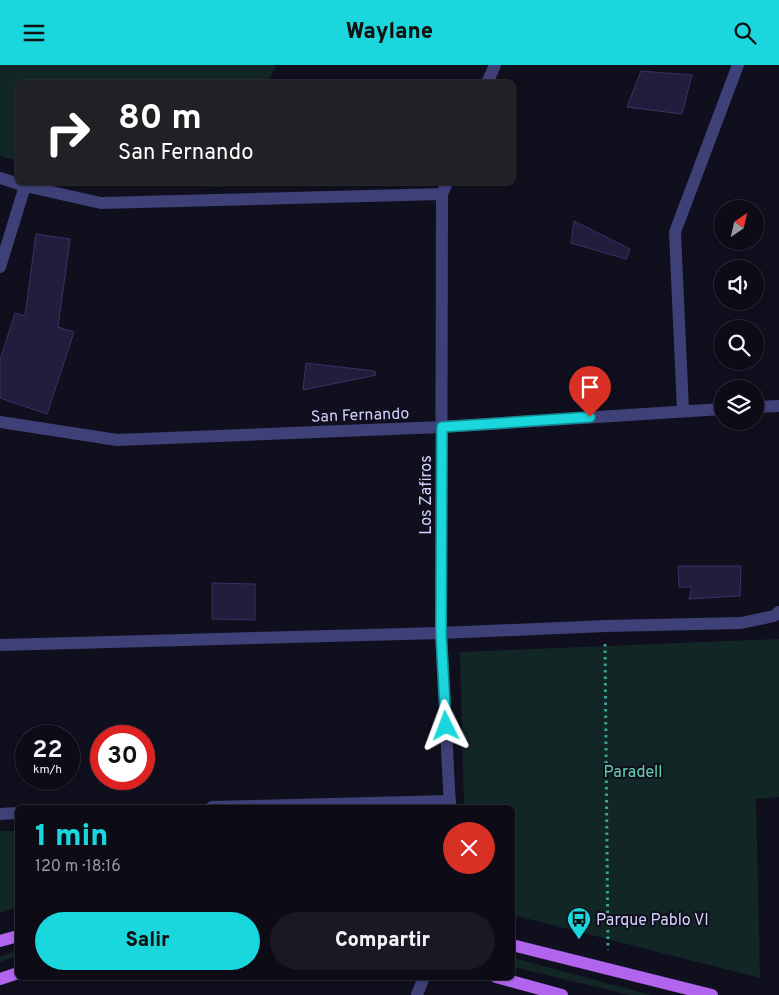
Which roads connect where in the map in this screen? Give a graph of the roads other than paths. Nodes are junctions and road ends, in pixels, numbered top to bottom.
1 (495, 65) edge
2 (738, 65) edge
3 (489, 80) edge
4 (0, 178) edge
5 (15, 183) edge
6 (22, 185) edge
7 (25, 186) junction
8 (444, 188) edge
9 (0, 267) edge
10 (779, 406) edge
11 (764, 407) edge
12 (714, 409) edge
13 (683, 411) junction
14 (0, 422) edge
15 (442, 427) junction
16 (779, 612) edge
17 (441, 633) junction
18 (0, 645) edge
19 (450, 804) edge
20 (371, 805) edge
21 (15, 813) edge
22 (0, 814) edge
23 (15, 937) edge
24 (0, 941) edge
25 (515, 946) edge
26 (15, 974) edge
27 (0, 979) edge
28 (507, 980) edge
29 (562, 995) edge
30 (712, 995) edge

1 - 3 street
2 - 13 street
4 - 5 street
6 - 7 street
7 - 8 street
7 - 9 street
8 - 15 street, Los Zafiros
10 - 11 street
12 - 13 street, San Fernando
13 - 15 street, San Fernando
14 - 15 street, San Fernando
15 - 17 street, Los Zafiros
16 - 17 street
17 - 18 street
17 - 19 street, Los Zafiros
19 - 20 street
21 - 22 street
23 - 24 main road
25 - 30 main road
26 - 27 main road
28 - 29 main road

